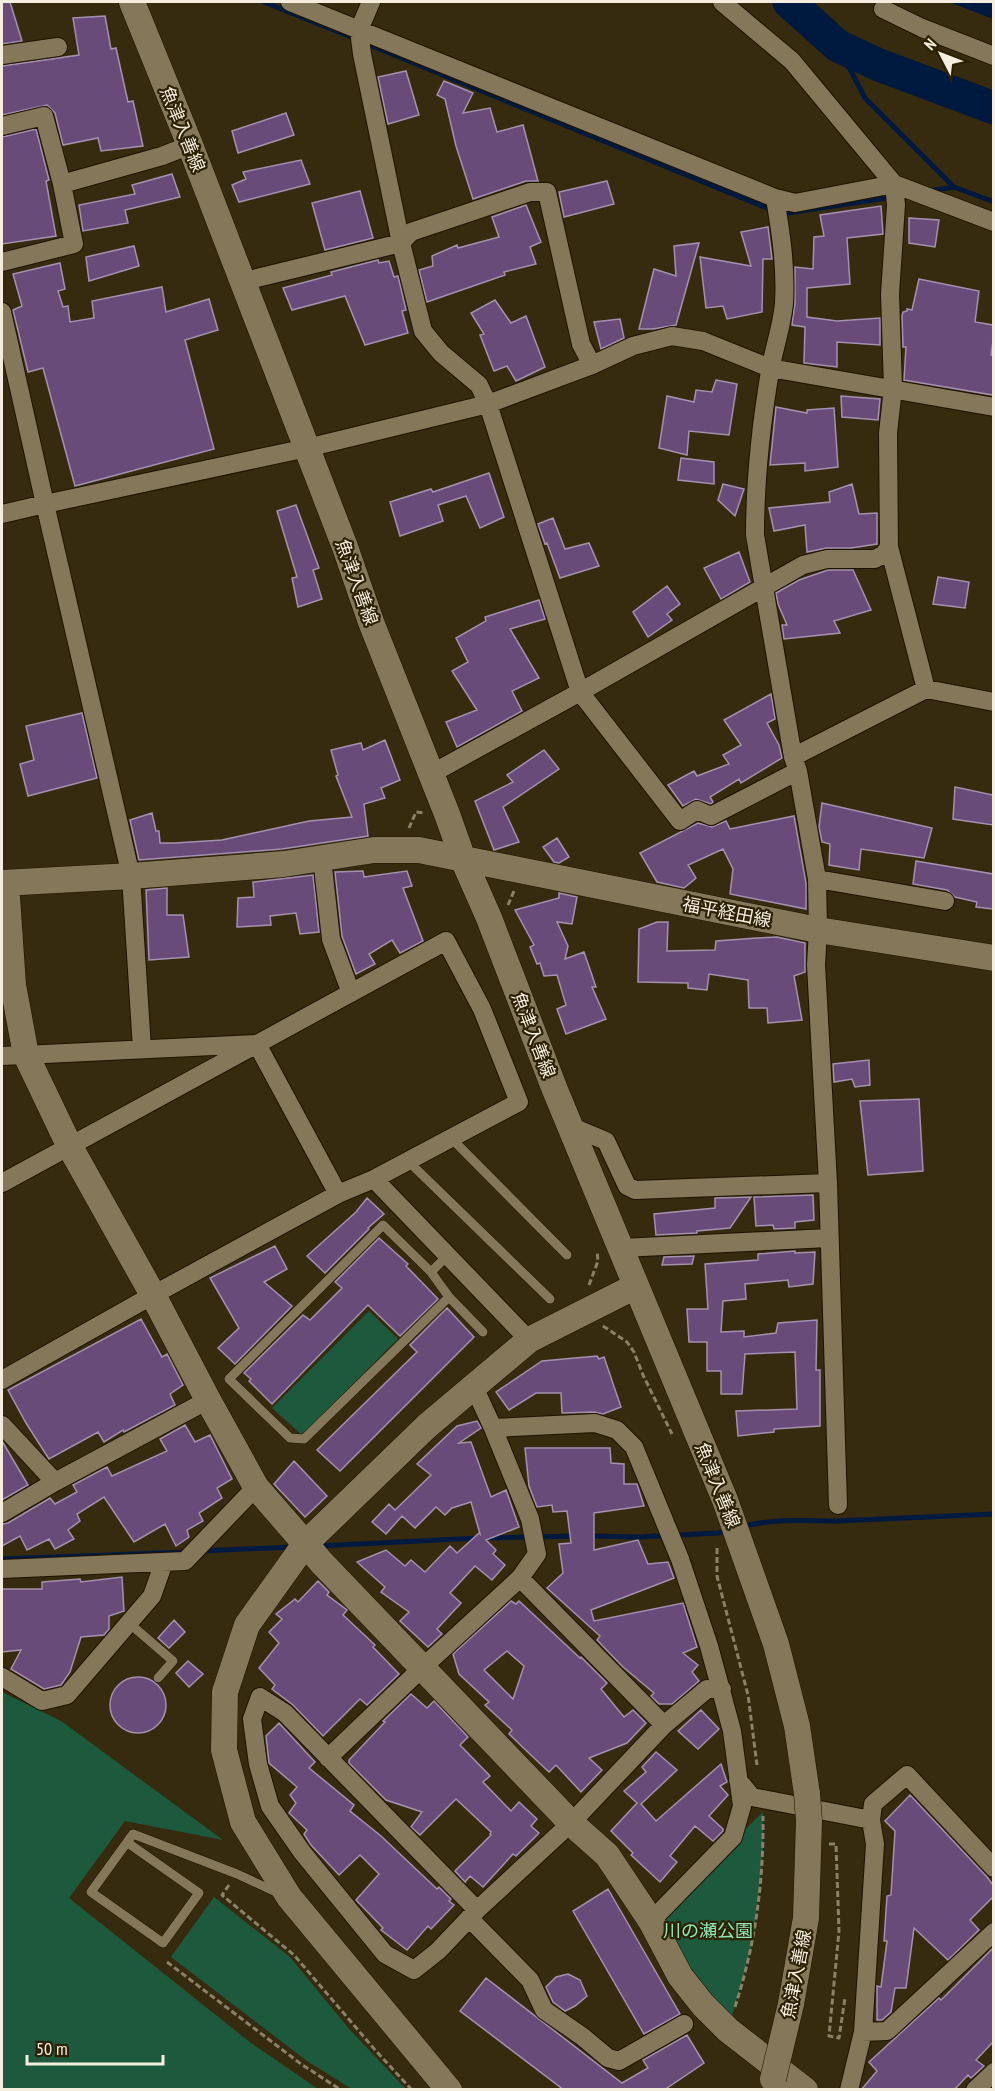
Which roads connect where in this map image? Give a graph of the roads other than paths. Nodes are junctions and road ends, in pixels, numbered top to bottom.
1 (132, 2) edge
2 (291, 2) edge
3 (371, 2) edge
4 (722, 2) edge
5 (883, 9) dead end
6 (359, 30) junction
7 (58, 47) dead end
8 (2, 55) edge
9 (993, 56) edge
10 (2, 126) edge
11 (190, 145) junction
12 (62, 184) junction
13 (894, 184) junction
14 (775, 198) junction
15 (993, 222) edge
16 (401, 243) junction
17 (2, 262) edge
18 (243, 284) junction
19 (2, 312) edge
20 (592, 365) junction
21 (770, 368) junction
22 (893, 388) junction
23 (488, 404) junction
24 (993, 407) edge
25 (307, 448) junction
26 (45, 504) junction
27 (2, 514) edge
28 (889, 547) junction
29 (765, 587) junction
30 (926, 689) junction
31 (579, 692) junction
32 (993, 702) edge
33 (796, 764) junction
34 (431, 774) junction
35 (322, 858) junction
36 (463, 859) junction
37 (131, 876) junction
38 (817, 879) junction
39 (4, 883) edge
40 (945, 901) dead end
41 (818, 930) junction
42 (993, 958) edge
43 (351, 993) junction
44 (257, 1044) junction
45 (142, 1049) junction
46 (14, 1055) edge
47 (570, 1126) junction
48 (451, 1138) junction
49 (69, 1145) junction
50 (408, 1161) junction
51 (374, 1179) junction
52 (2, 1183) edge
53 (828, 1183) junction
54 (338, 1194) junction
55 (829, 1238) junction
56 (609, 1248) junction
57 (567, 1255) dead end
58 (448, 1256) junction
59 (431, 1272) junction
60 (636, 1286) junction
61 (153, 1294) junction
62 (449, 1297) junction
63 (550, 1299) dead end
64 (483, 1332) dead end
65 (529, 1340) junction
66 (2, 1380) edge
67 (474, 1387) junction
68 (208, 1400) junction
69 (2, 1425) edge
70 (493, 1428) junction
71 (56, 1482) junction
72 (256, 1487) junction
73 (838, 1504) dead end
74 (2, 1513) edge
75 (305, 1544) junction
76 (164, 1562) junction
77 (2, 1569) edge
78 (520, 1578) junction
79 (129, 1623) junction
80 (423, 1667) junction
81 (2, 1677) edge
82 (158, 1678) dead end
83 (722, 1689) junction
84 (664, 1725) junction
85 (328, 1758) junction
86 (738, 1780) junction
87 (871, 1820) junction
88 (571, 1822) junction
89 (128, 1843) junction
90 (993, 1868) edge
91 (288, 1897) junction
92 (473, 1914) junction
93 (651, 1921) junction
94 (993, 1932) edge
95 (684, 2024) dead end
96 (863, 2032) junction
97 (993, 2072) edge
98 (771, 2084) edge
99 (449, 2090) edge
100 (805, 2090) edge
101 (849, 2090) edge
102 (975, 2090) edge

1 - 11 street, 魚津入善線
2 - 6 street
3 - 6 street
4 - 13 street
5 - 9 street
6 - 14 street
6 - 16 street
7 - 8 street
10 - 12 street
11 - 12 street
11 - 18 street, 魚津入善線
12 - 17 street
13 - 14 street
13 - 15 street
13 - 22 street
14 - 21 street
16 - 18 street
16 - 20 street
16 - 23 street
18 - 25 street, 魚津入善線
19 - 26 street
20 - 21 street
20 - 23 street
21 - 22 street
21 - 29 street
22 - 24 street
22 - 28 street
23 - 25 street
23 - 31 street
25 - 26 street
25 - 34 street, 魚津入善線
26 - 27 street
26 - 37 street
28 - 29 street
28 - 30 street
29 - 31 street
29 - 33 street
30 - 32 street
30 - 33 street
31 - 33 street
31 - 34 street
33 - 38 street
34 - 36 street, 魚津入善線
35 - 36 street, 福平経田線
35 - 37 street, 福平経田線
35 - 43 street
36 - 41 street, 福平経田線
36 - 47 street, 魚津入善線
37 - 39 street, 福平経田線
37 - 45 street
38 - 40 street
38 - 41 street
39 - 46 street
41 - 42 street, 福平経田線
41 - 53 street
43 - 44 street
43 - 48 street
44 - 45 street
44 - 49 street
44 - 54 street
45 - 46 street
46 - 49 street
47 - 53 street
47 - 56 street, 魚津入善線
48 - 50 street
48 - 57 lane
49 - 52 street
49 - 61 street
50 - 51 street
50 - 63 lane
51 - 54 street
51 - 58 street
53 - 55 street
54 - 61 street
55 - 56 street
55 - 73 street
56 - 60 street, 魚津入善線
58 - 59 lane
58 - 65 street
59 - 62 lane
59 - 62 lane
60 - 65 street
60 - 98 street, 魚津入善線, bridge
61 - 66 street
61 - 68 street
62 - 64 lane
65 - 67 street
67 - 70 street
67 - 75 street
68 - 71 street
68 - 72 street
69 - 71 street
70 - 78 street
70 - 83 street
71 - 74 street
72 - 75 street
72 - 76 street
75 - 80 street
75 - 91 street
76 - 77 street
76 - 79 street
78 - 80 street
78 - 84 street
79 - 81 street
79 - 82 lane
80 - 85 street
80 - 88 street
83 - 84 street
83 - 86 street
84 - 88 street
85 - 92 street
85 - 92 street
86 - 87 street
86 - 93 street
87 - 90 street
87 - 96 street
88 - 92 street
88 - 93 street
89 - 89 lane
89 - 91 lane
91 - 99 street
92 - 95 street
93 - 100 street
94 - 96 street
96 - 101 street
97 - 102 street

